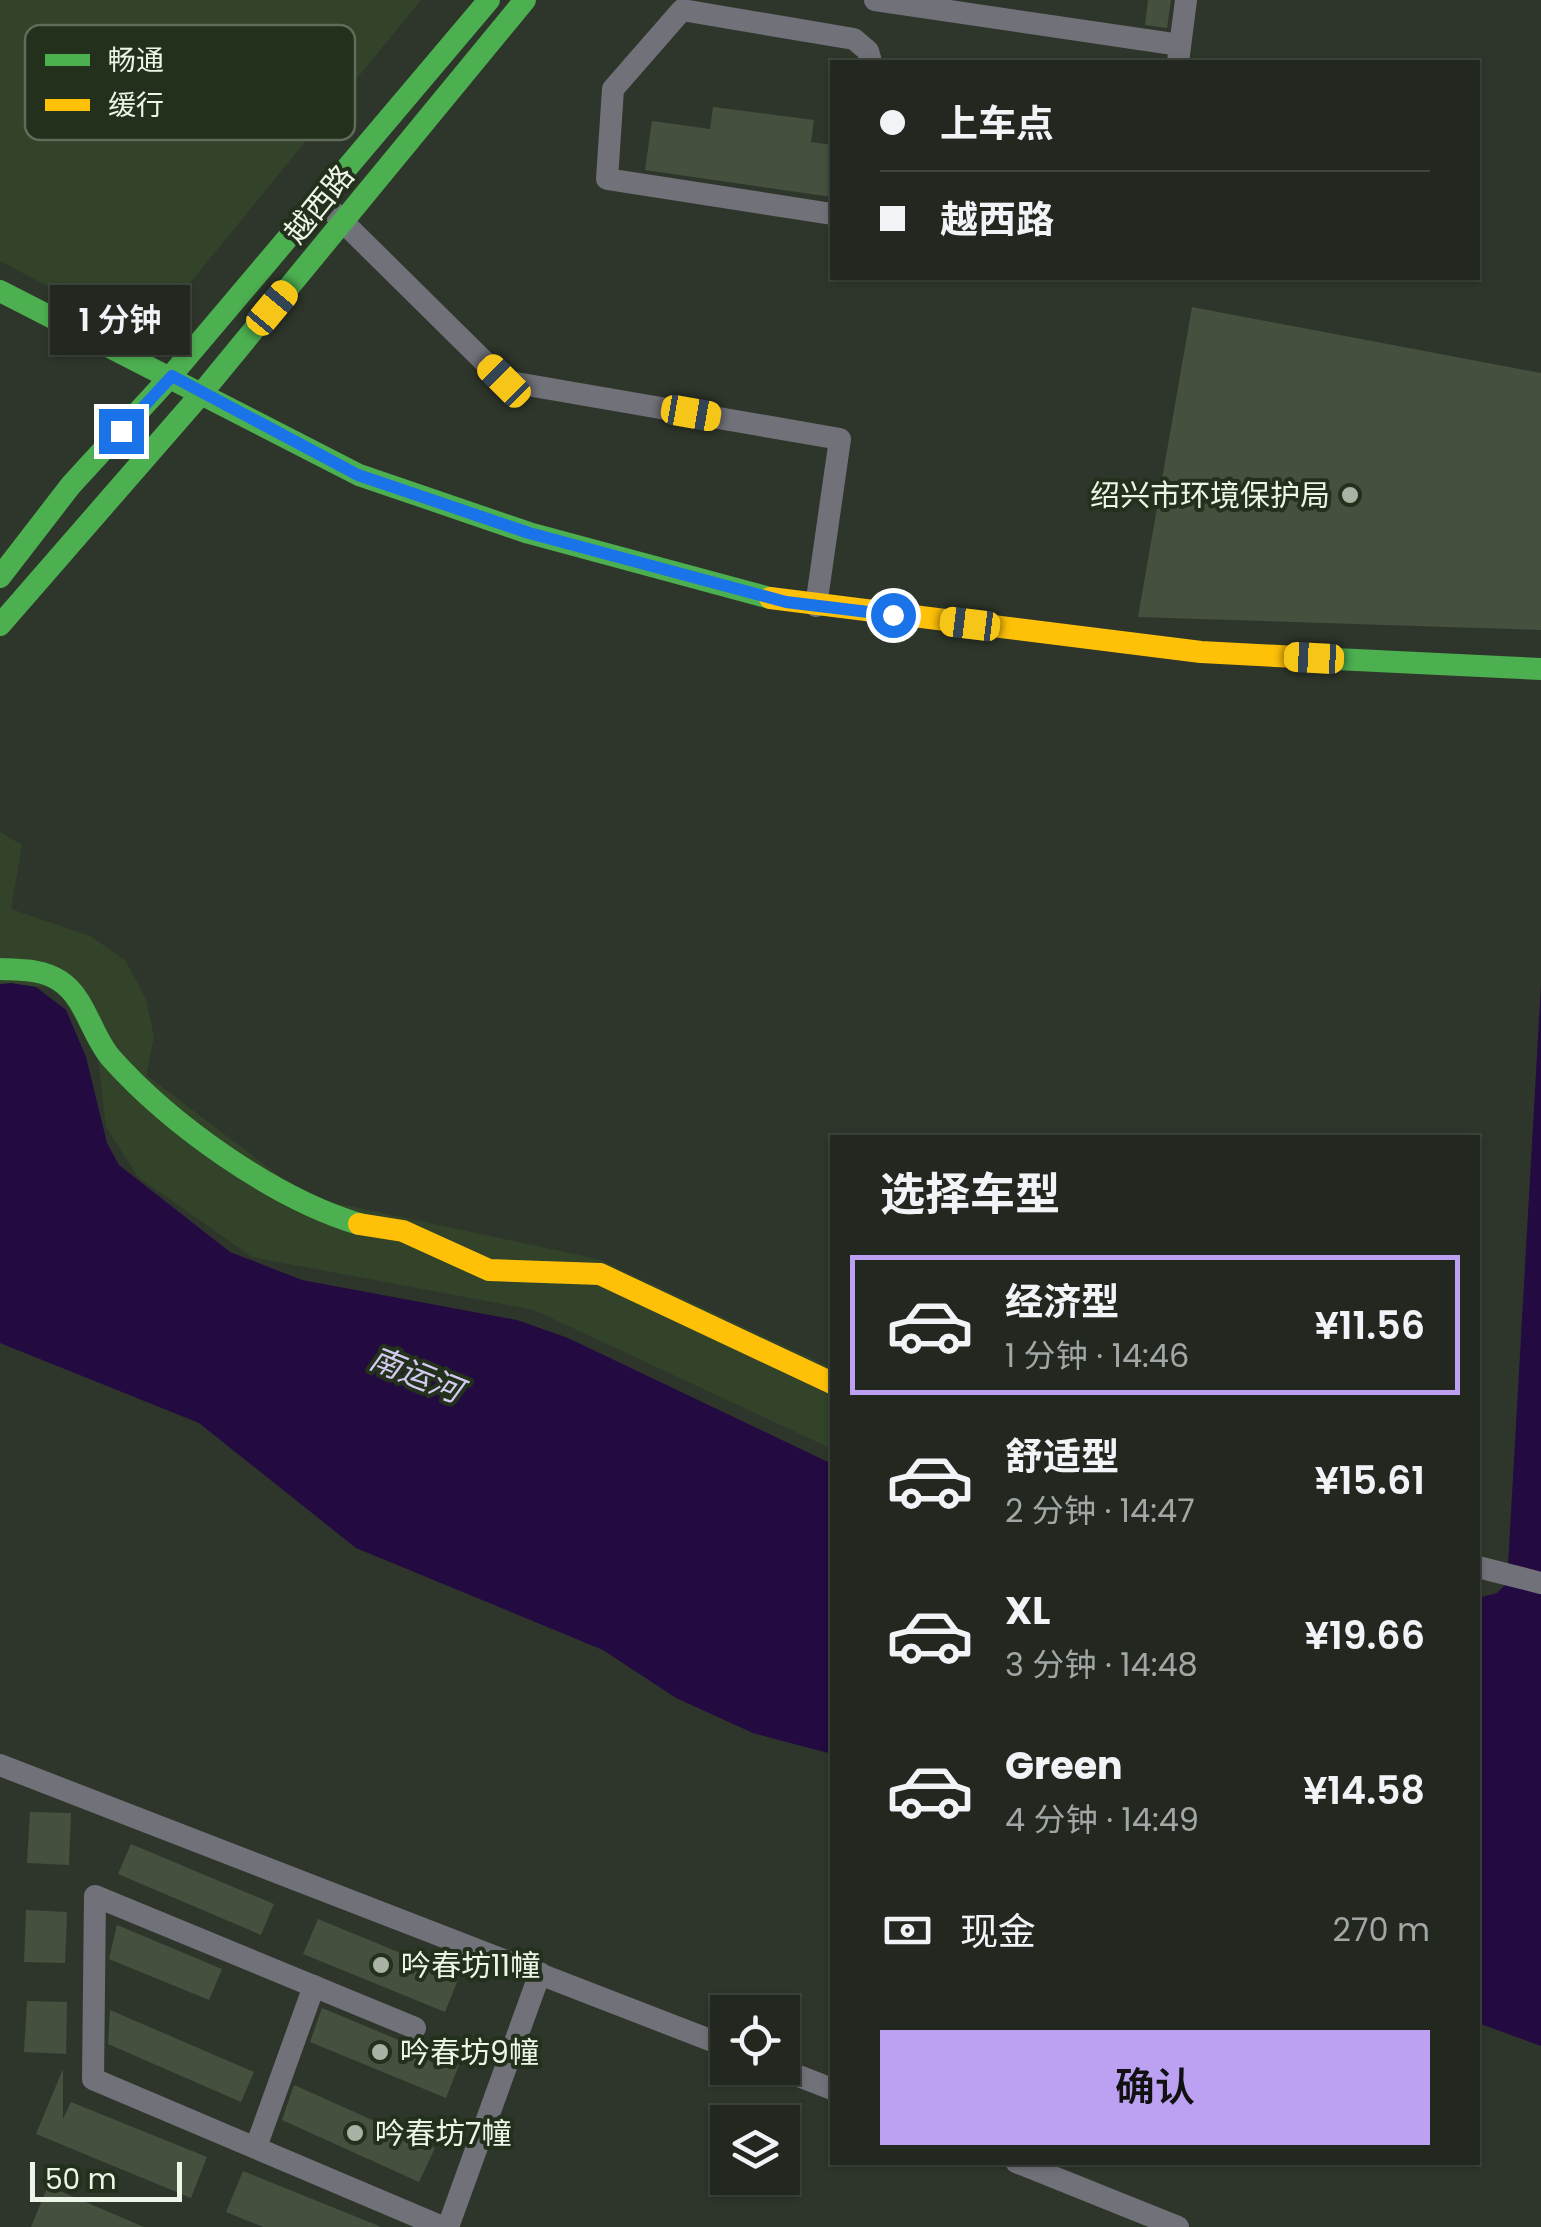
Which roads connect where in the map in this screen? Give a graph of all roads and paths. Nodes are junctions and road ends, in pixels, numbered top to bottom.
1 (489, 0) edge
2 (525, 0) edge
3 (875, 0) edge
4 (1186, 0) edge
5 (677, 5) edge
6 (1179, 54) edge
7 (870, 60) edge
8 (320, 200) junction
9 (830, 214) edge
10 (343, 221) junction
11 (0, 291) edge
12 (172, 376) junction
13 (201, 394) junction
14 (0, 577) edge
15 (816, 606) junction
16 (0, 626) edge
17 (1541, 670) edge
18 (0, 969) edge
19 (830, 1382) edge
20 (1480, 1568) edge
21 (1541, 1583) edge
22 (0, 1766) edge
23 (540, 1973) junction
24 (314, 1986) junction
25 (415, 2028) dead end
26 (710, 2041) edge
27 (800, 2077) edge
28 (830, 2088) edge
29 (256, 2147) junction
30 (1023, 2165) edge
31 (445, 2227) edge
32 (1178, 2227) edge

1 - 8 street, 越西路
2 - 10 street, 越西路
3 - 6 street
4 - 6 street
5 - 7 street
5 - 9 street
8 - 10 street
8 - 12 street, 越西路
10 - 13 street, 越西路
10 - 15 street
11 - 12 street
12 - 13 street
12 - 14 street, 越西路
13 - 15 street
13 - 16 street, 越西路
15 - 17 street
18 - 19 street
20 - 21 street
22 - 23 street
23 - 26 street
23 - 31 street
24 - 25 street
24 - 29 street
24 - 29 street
27 - 28 street
29 - 31 street
30 - 32 street

